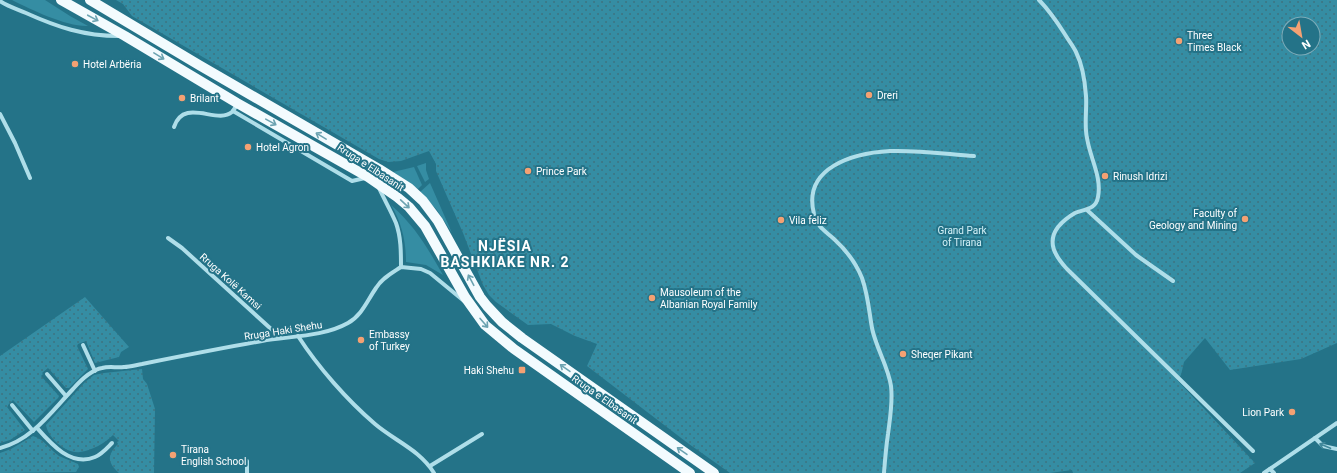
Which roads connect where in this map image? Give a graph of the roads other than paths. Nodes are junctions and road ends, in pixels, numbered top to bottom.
1 (61, 0) edge
2 (90, 0) edge
3 (1039, 0) edge
4 (1, 2) edge
5 (125, 36) junction
6 (235, 107) junction
7 (0, 114) edge
8 (174, 127) dead end
9 (974, 156) dead end
10 (30, 178) dead end
11 (372, 180) junction
12 (1086, 210) junction
13 (168, 238) dead end
14 (402, 267) junction
15 (1173, 281) dead end
16 (470, 306) junction
17 (298, 336) junction
18 (281, 338) junction
19 (83, 345) dead end
20 (95, 371) junction
21 (47, 374) dead end
22 (66, 396) junction
23 (12, 405) dead end
24 (1337, 423) edge
25 (35, 429) junction
26 (482, 434) dead end
27 (1315, 438) junction
28 (112, 443) dead end
29 (0, 448) edge
30 (1337, 449) edge
31 (1253, 451) dead end
32 (247, 461) dead end
33 (430, 466) junction
34 (1270, 469) junction
35 (247, 473) edge
36 (434, 473) edge
37 (690, 473) edge
38 (714, 473) edge
39 (884, 473) edge
40 (1264, 473) edge
41 (1274, 473) edge

1 -> 5 main road, Rruga e Elbasanit
38 -> 2 main road, Rruga e Elbasanit
3 - 12 street
4 - 5 street
5 -> 6 main road, Rruga e Elbasanit
6 - 8 street
6 -> 11 main road, Rruga e Elbasanit
7 - 10 street
9 - 39 street
11 - 14 street
11 -> 16 main road, Rruga e Elbasanit
12 - 15 street
12 - 31 street
13 - 18 street, Rruga Kolë Kamsi
14 - 16 street
14 - 17 street, Rruga Haki Shehu
16 -> 37 main road, Rruga e Elbasanit
17 - 18 street, Rruga Haki Shehu
17 - 33 street
18 - 20 street, Rruga Haki Shehu
19 - 20 street
20 - 22 street
21 - 22 street
22 - 25 street
23 - 25 street
24 - 27 street
25 - 28 street
25 - 29 street
26 - 33 street
30 -> 27 street
27 - 34 street
32 - 35 street
33 - 36 street
34 - 40 street
34 - 41 street

